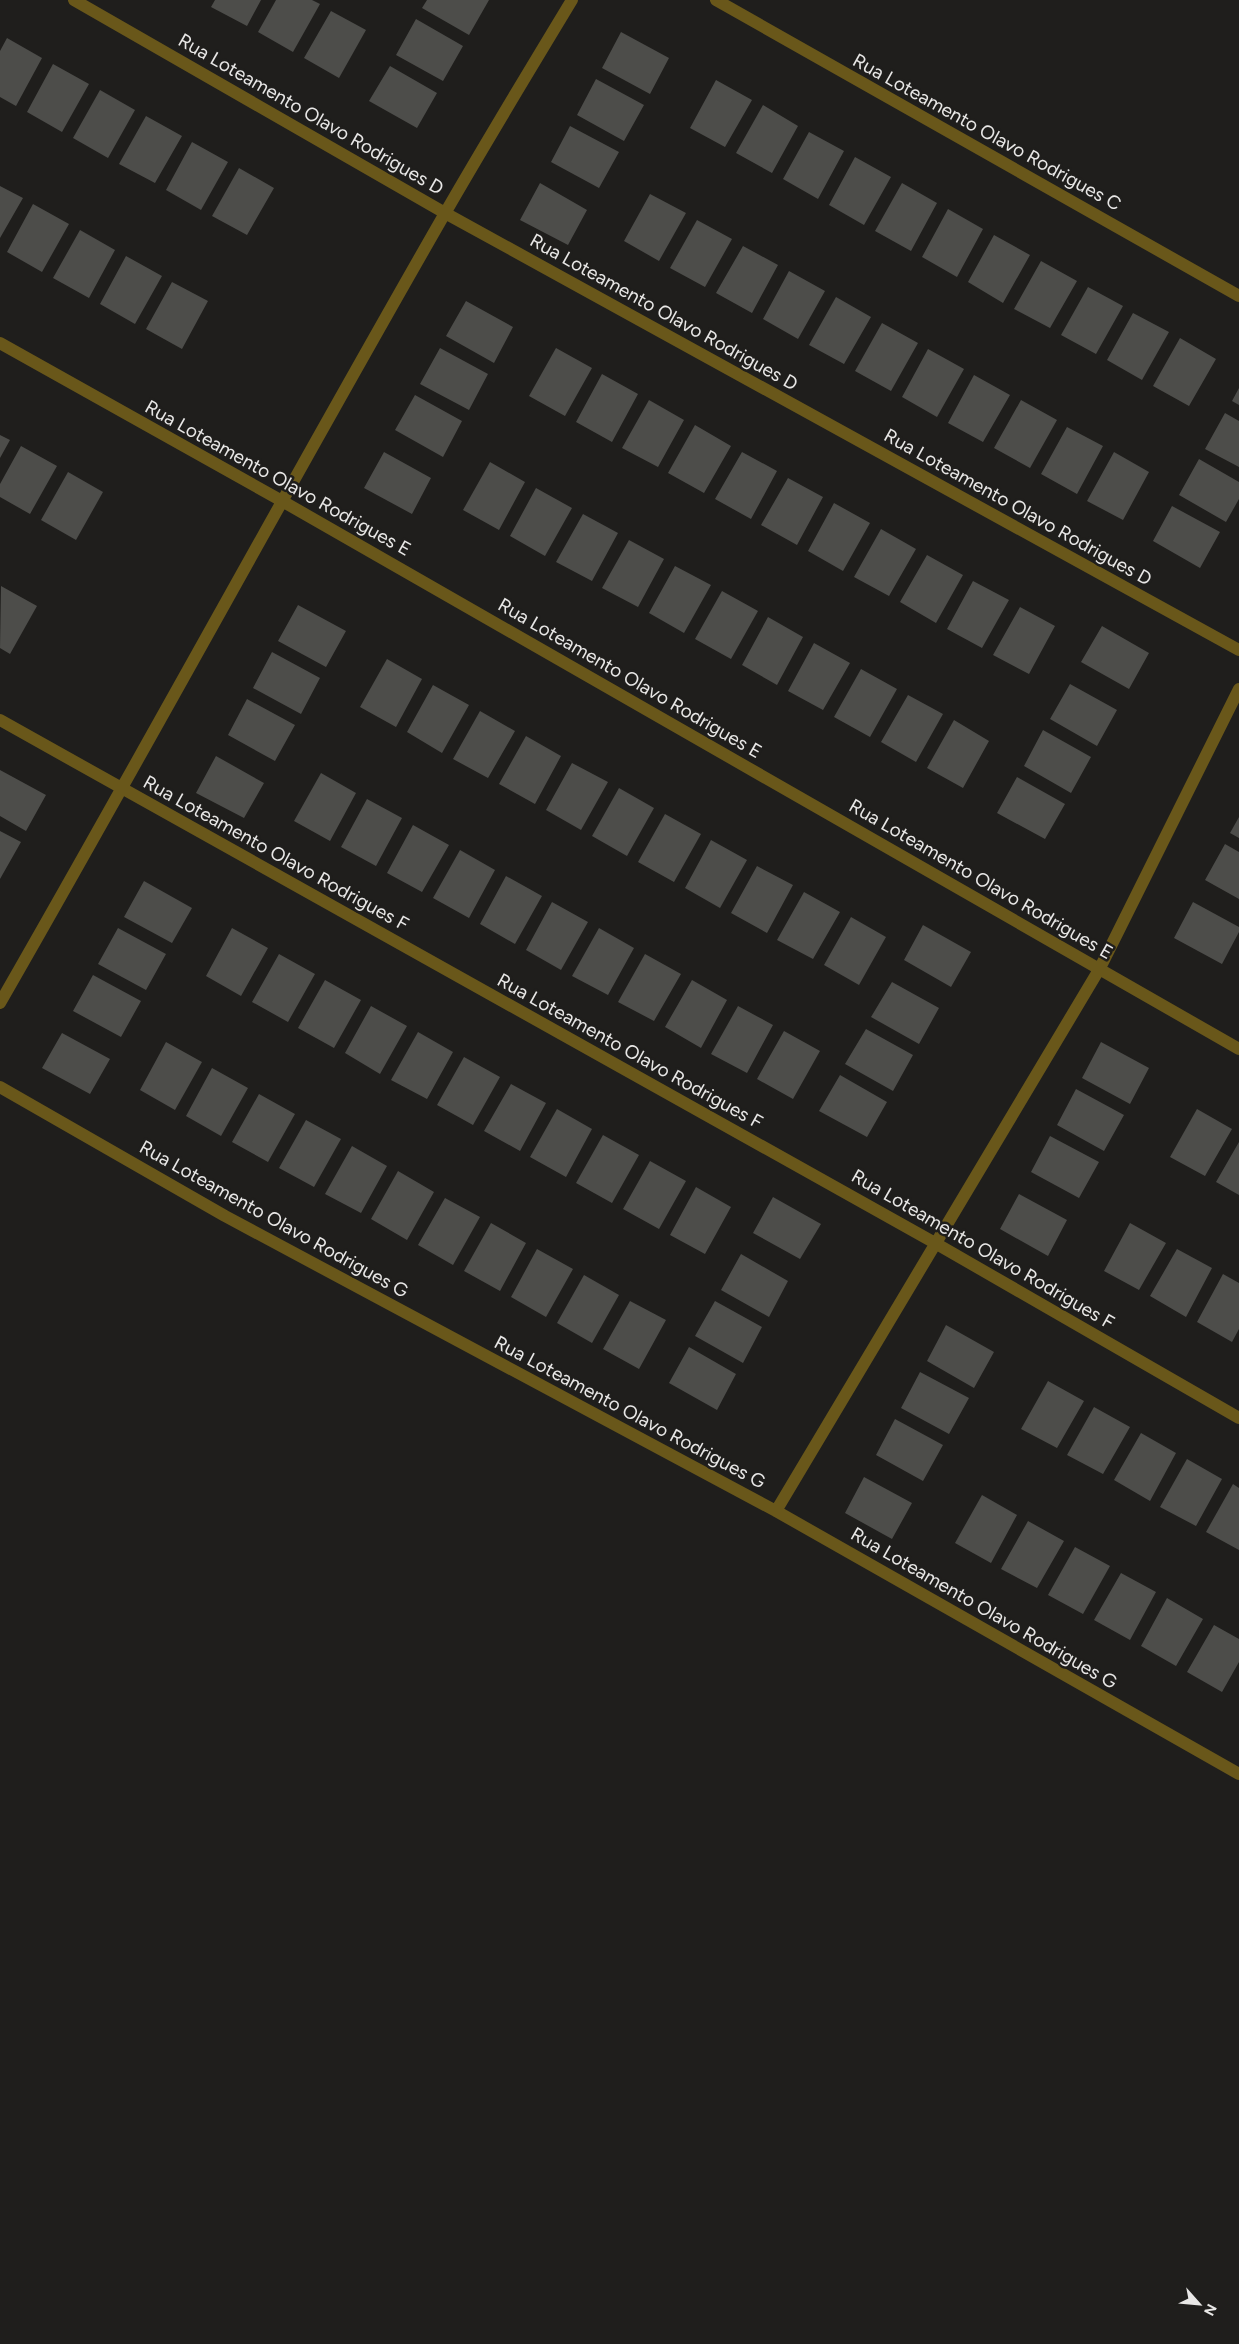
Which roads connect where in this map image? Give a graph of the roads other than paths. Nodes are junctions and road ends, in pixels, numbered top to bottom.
1 (74, 0) edge
2 (572, 0) edge
3 (716, 0) edge
4 (445, 213) junction
5 (1239, 296) edge
6 (0, 343) edge
7 (282, 501) junction
8 (1239, 650) edge
9 (1239, 688) edge
10 (0, 720) edge
11 (123, 789) junction
12 (1100, 968) junction
13 (0, 1003) edge
14 (1239, 1049) edge
15 (0, 1087) edge
16 (934, 1243) junction
17 (1239, 1418) edge
18 (776, 1512) junction
19 (1239, 1774) edge

1 - 4 street, Rua Loteamento Olavo Rodrigues D
2 - 4 street
3 - 5 street, Rua Loteamento Olavo Rodrigues C
4 - 7 street
4 - 8 street, Rua Loteamento Olavo Rodrigues D
6 - 7 street, Rua Loteamento Olavo Rodrigues E
7 - 11 street
7 - 12 street, Rua Loteamento Olavo Rodrigues E
9 - 12 street
10 - 11 street, Rua Loteamento Olavo Rodrigues F
11 - 13 street
11 - 16 street, Rua Loteamento Olavo Rodrigues F
12 - 14 street, Rua Loteamento Olavo Rodrigues E
12 - 16 street
15 - 18 street, Rua Loteamento Olavo Rodrigues G
16 - 17 street, Rua Loteamento Olavo Rodrigues F
16 - 18 street
18 - 19 street, Rua Loteamento Olavo Rodrigues G

